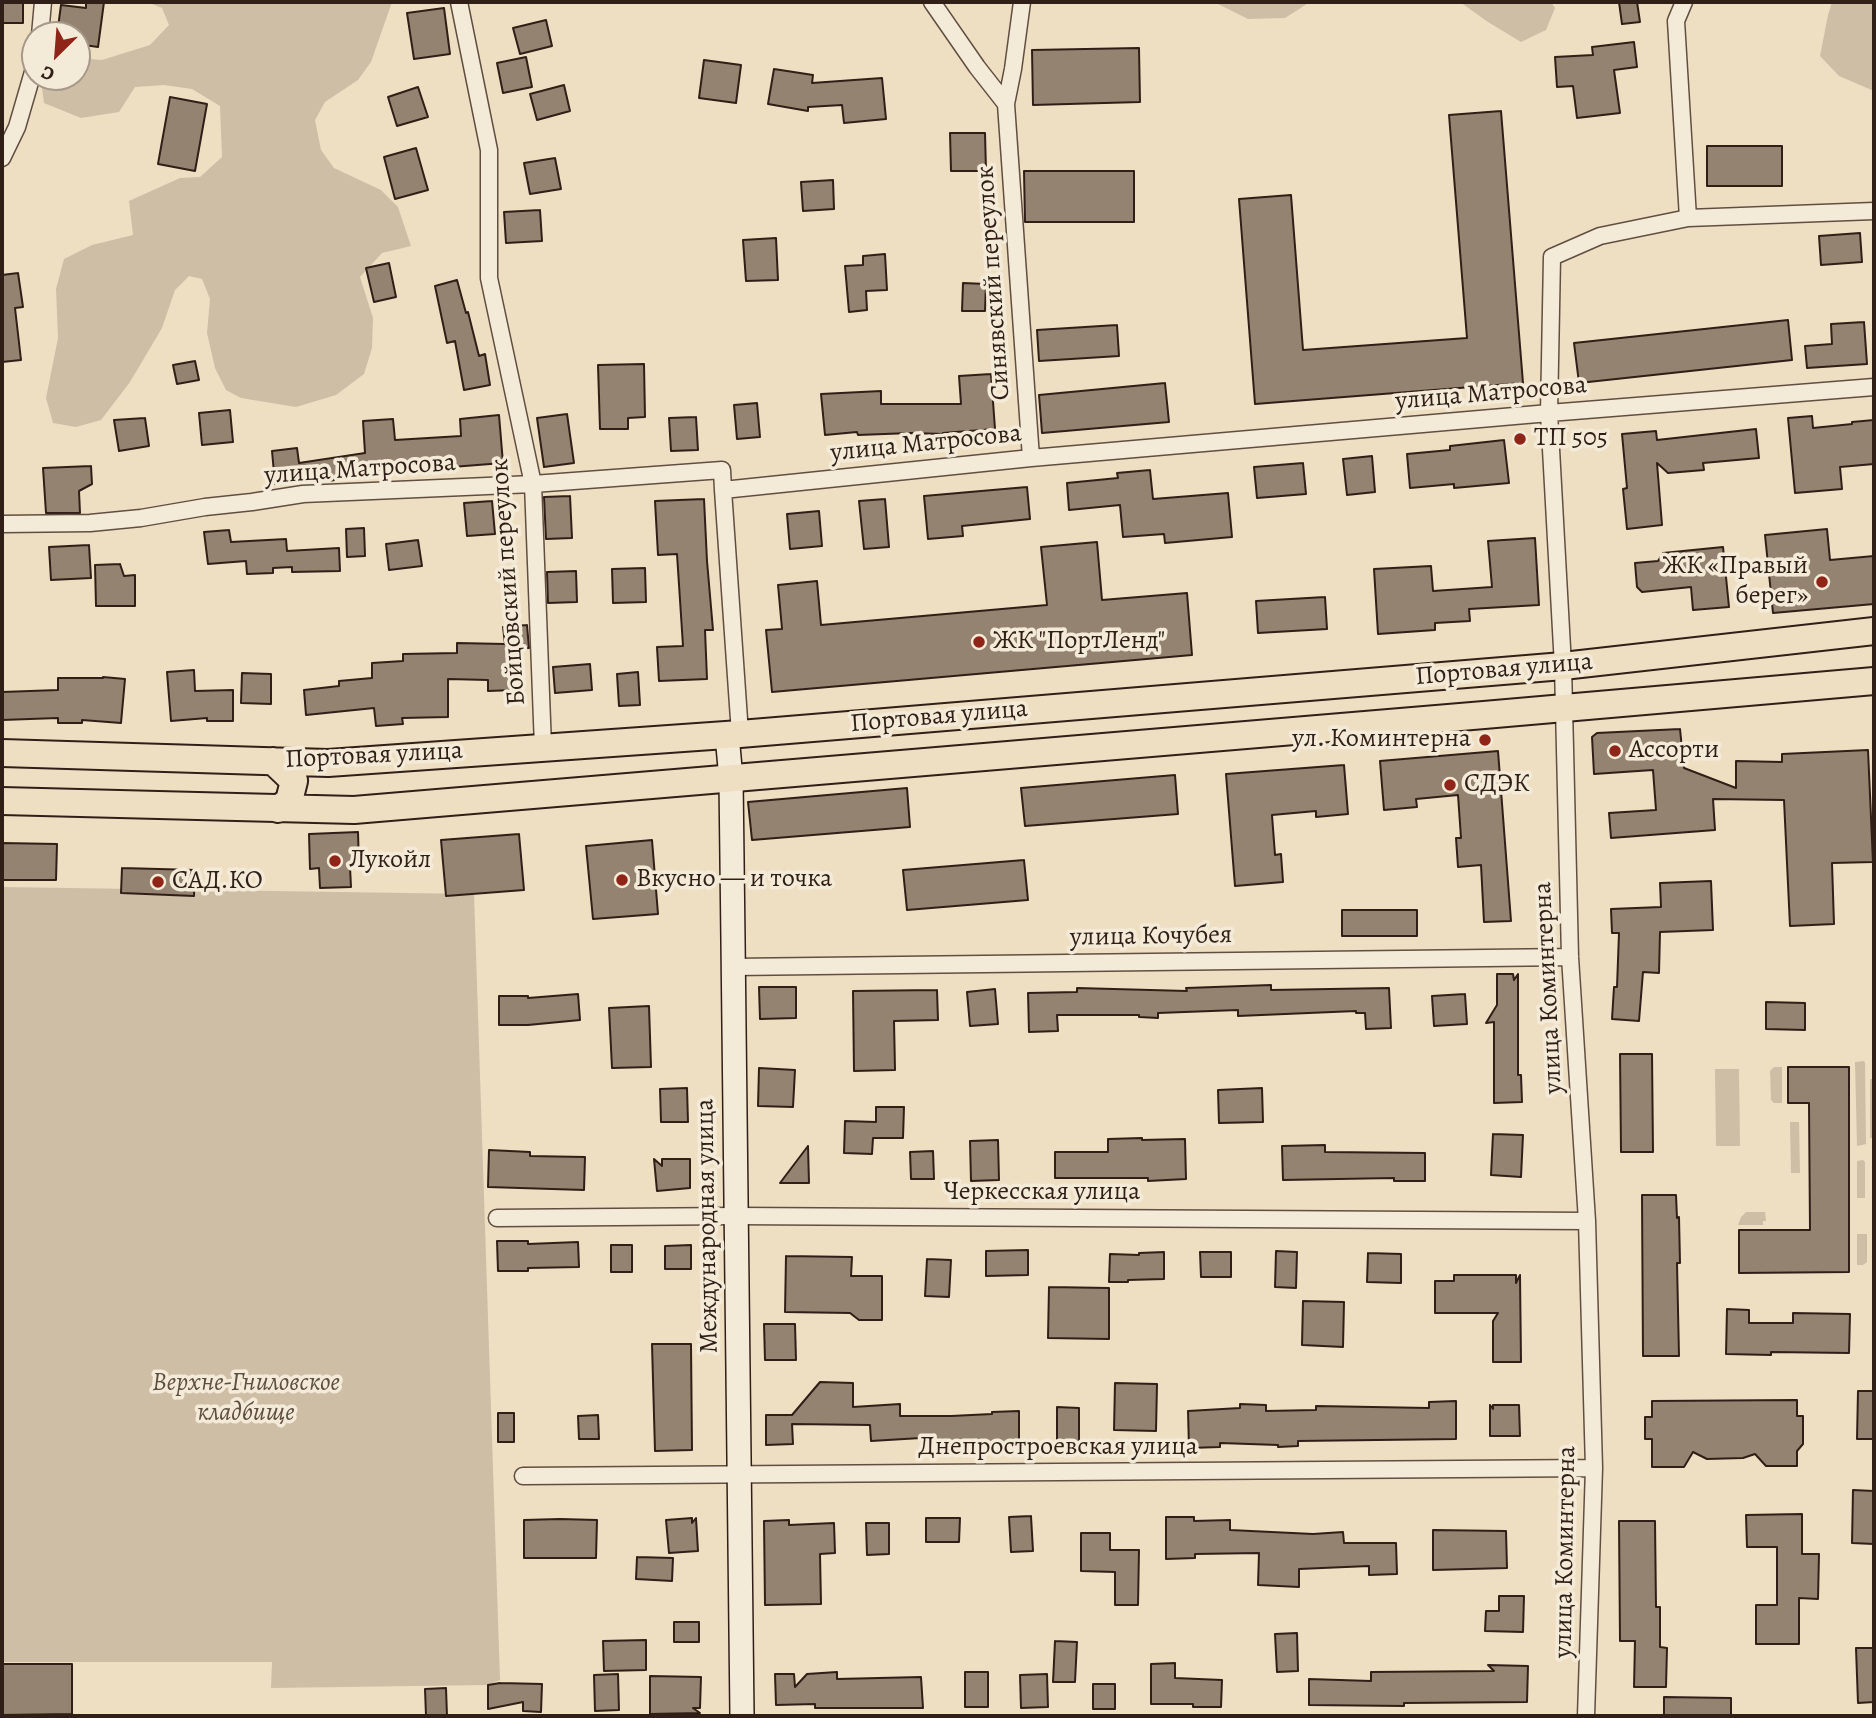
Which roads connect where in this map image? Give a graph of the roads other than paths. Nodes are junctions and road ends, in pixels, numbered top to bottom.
1 (43, 2) edge
2 (459, 2) edge
3 (932, 2) edge
4 (1022, 2) edge
5 (1682, 3) edge
6 (41, 21) edge
7 (27, 91) edge
8 (1006, 104) junction
9 (2, 158) edge
10 (1874, 211) edge
11 (1688, 218) junction
12 (1874, 387) edge
13 (1549, 413) junction
14 (1031, 458) junction
15 (533, 484) junction
16 (723, 490) junction
17 (2, 524) edge
18 (1874, 631) edge
19 (1563, 666) junction
20 (1874, 681) edge
21 (1565, 708) junction
22 (734, 734) junction
23 (543, 747) junction
24 (2, 752) edge
25 (273, 761) junction
26 (731, 779) junction
27 (2, 801) edge
28 (278, 808) junction
29 (1570, 957) junction
30 (733, 967) junction
31 (736, 1216) junction
32 (497, 1218) dead end
33 (1587, 1221) junction
34 (1594, 1468) junction
35 (739, 1474) junction
36 (523, 1476) dead end
37 (742, 1716) edge
38 (1586, 1716) edge

1 - 6 street
2 - 15 street, Бойцовский переулок
3 - 8 street
4 - 8 street, Синявский переулок
5 - 11 street
7 - 9 street
8 - 14 street, Синявский переулок
10 - 11 street
11 - 13 street, улица Коминтерна
12 - 13 street, улица Матросова
13 - 14 street, улица Матросова
13 - 19 street, улица Коминтерна
14 - 16 street, улица Матросова
15 - 16 street, улица Матросова
15 - 17 street, улица Матросова
15 - 23 street, Бойцовский переулок
16 - 22 street, Международная улица
18 - 19 main road, Портовая улица
19 - 21 street, улица Коминтерна
19 - 22 main road, Портовая улица
20 - 21 main road, Портовая улица
21 - 26 main road, Портовая улица
21 - 29 street, улица Коминтерна
22 - 23 main road, Портовая улица
22 - 26 main road, Международная улица
23 - 25 main road, Портовая улица
24 - 25 main road, Портовая улица
25 - 28 main road
26 - 28 main road, Портовая улица
26 - 30 main road, Международная улица
27 - 28 main road, Портовая улица
29 - 30 street, улица Кочубея
29 - 33 street, улица Коминтерна
30 - 31 main road, Международная улица
31 - 32 street, Черкесская улица
31 - 33 street, Черкесская улица
31 - 35 main road, Международная улица
33 - 34 street, улица Коминтерна
34 - 35 street, Днепростроевская улица
34 - 38 street, улица Коминтерна
35 - 36 street, Днепростроевская улица
35 - 37 main road, Международная улица

